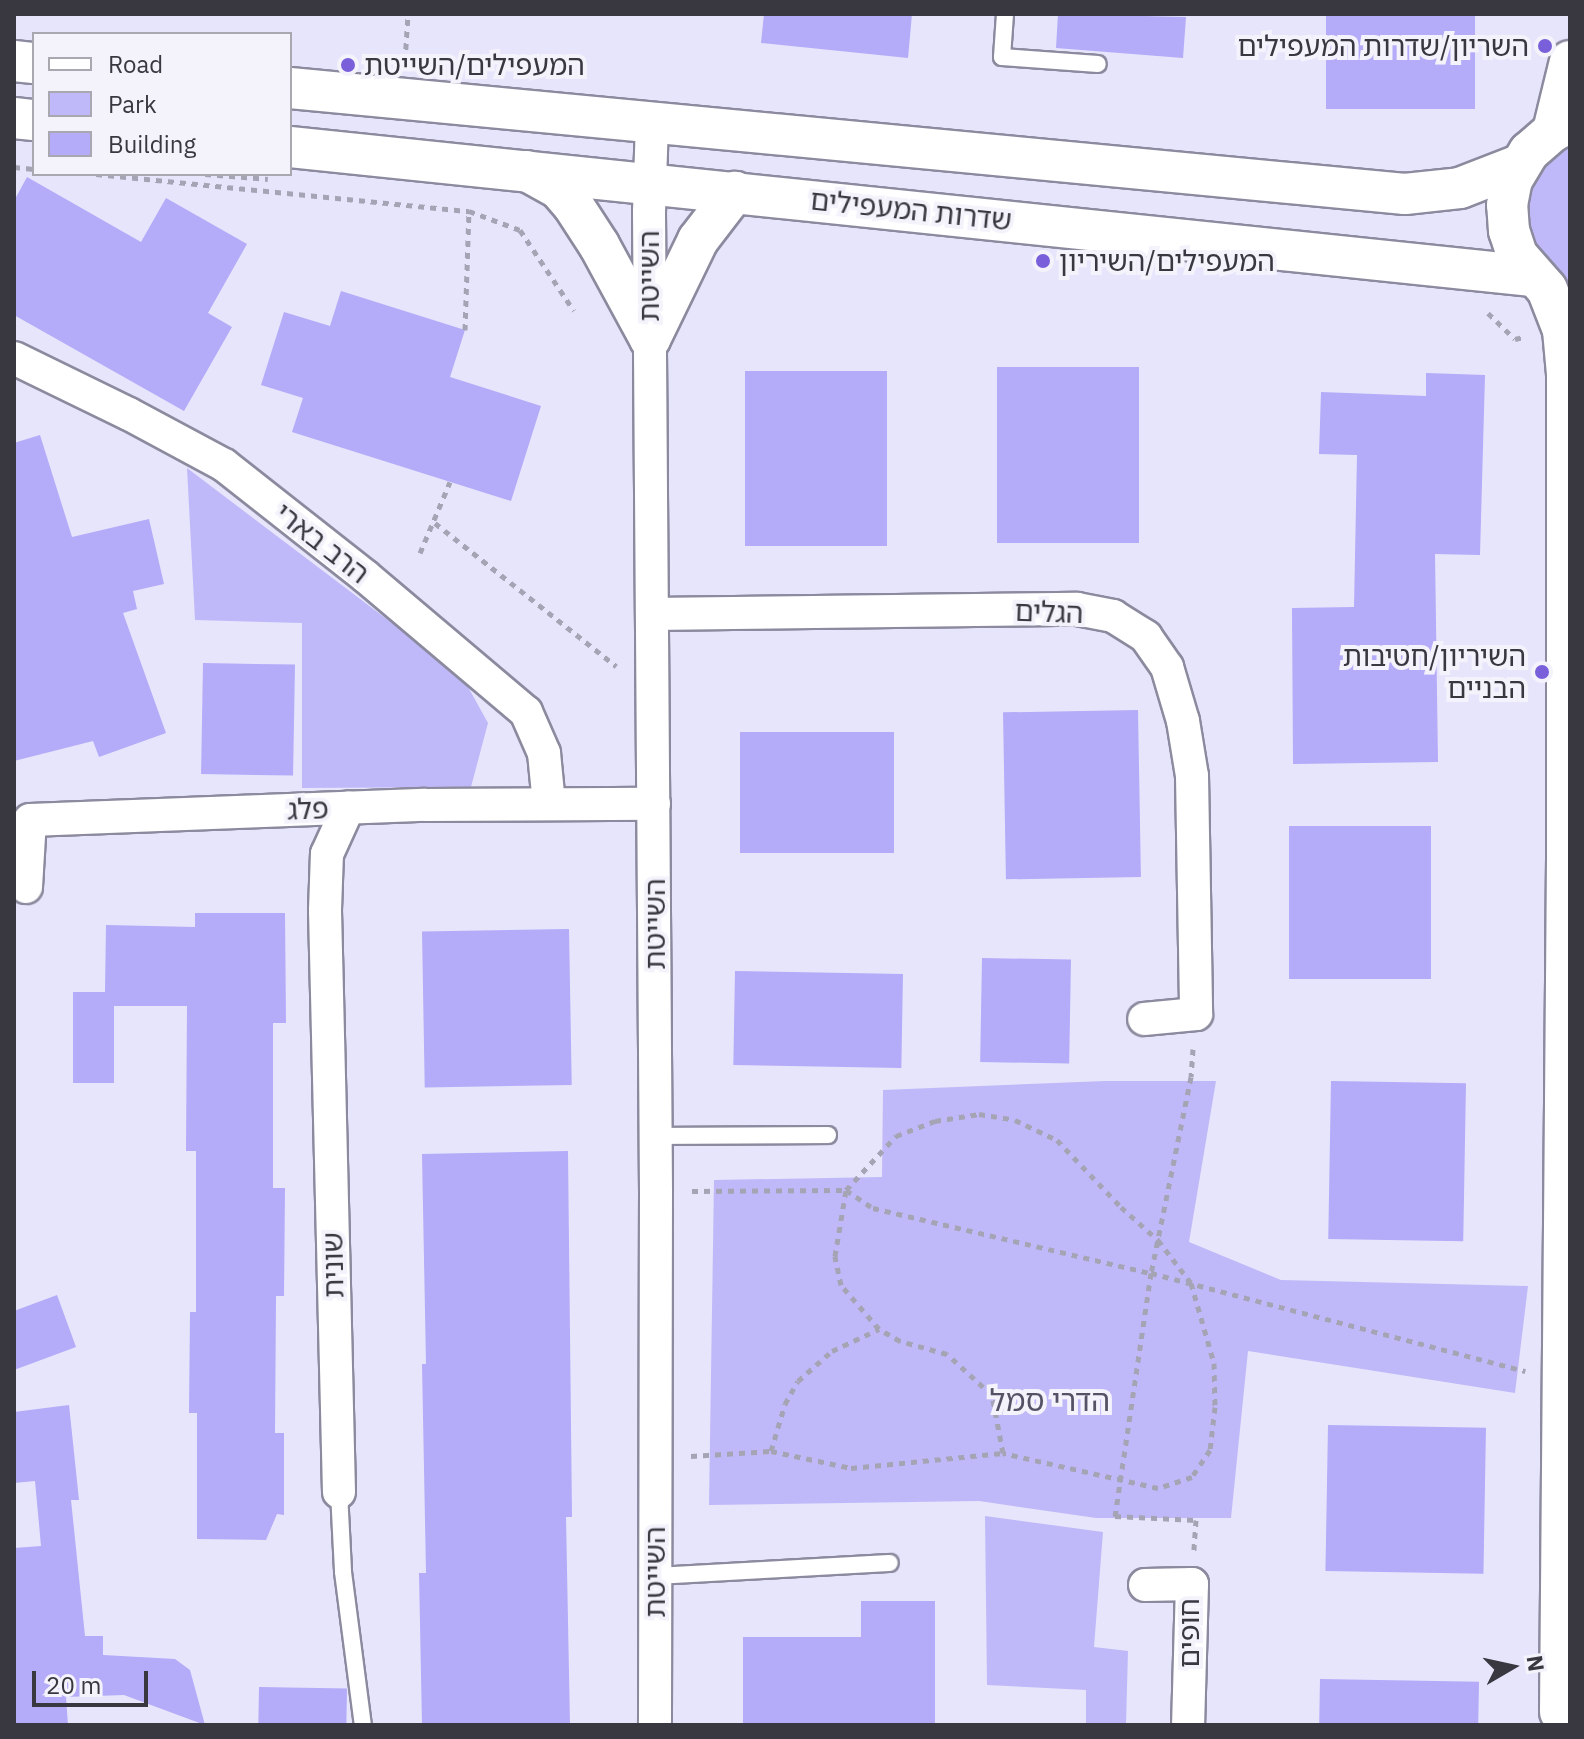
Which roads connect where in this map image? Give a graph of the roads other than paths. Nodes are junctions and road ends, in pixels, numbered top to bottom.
1 (1005, 14) edge
2 (1570, 61) edge
3 (1098, 64) dead end
4 (292, 88) edge
5 (652, 122) junction
6 (1562, 127) edge
7 (292, 147) edge
8 (1519, 165) junction
9 (527, 171) junction
10 (650, 185) junction
11 (735, 192) junction
12 (1550, 288) edge
13 (650, 339) junction
14 (14, 358) edge
15 (652, 614) junction
16 (549, 804) junction
17 (654, 804) junction
18 (348, 808) junction
19 (26, 887) dead end
20 (1568, 942) edge
21 (1144, 1019) dead end
22 (828, 1135) dead end
23 (656, 1136) junction
24 (339, 1492) joint
25 (890, 1563) dead end
26 (655, 1576) junction
27 (1145, 1585) dead end
28 (1562, 1712) edge
29 (363, 1725) edge
30 (655, 1725) edge
31 (1188, 1725) edge

1 - 3 lane
2 - 6 street
4 - 5 street
5 - 8 street
5 - 10 street, השייטת
6 - 8 street
7 - 9 street, שדרות המעפילים
8 - 12 street
9 - 10 street, שדרות המעפילים
9 - 13 street
10 - 11 street, שדרות המעפילים
10 - 13 street, השייטת
11 - 12 street, שדרות המעפילים
11 - 13 street
12 - 20 street
13 - 15 street, השייטת
14 - 16 street, הרב בארי
15 - 17 street, השייטת
15 - 21 street, הגלים
16 - 17 street, פלג
16 - 18 street, פלג
17 - 23 street, השייטת
18 - 19 street, פלג
18 - 24 street, שונית
20 - 28 street
22 - 23 lane
23 - 26 street, השייטת
24 - 29 lane, שונית
25 - 26 lane
26 - 30 street, השייטת
27 - 31 street, חופים

